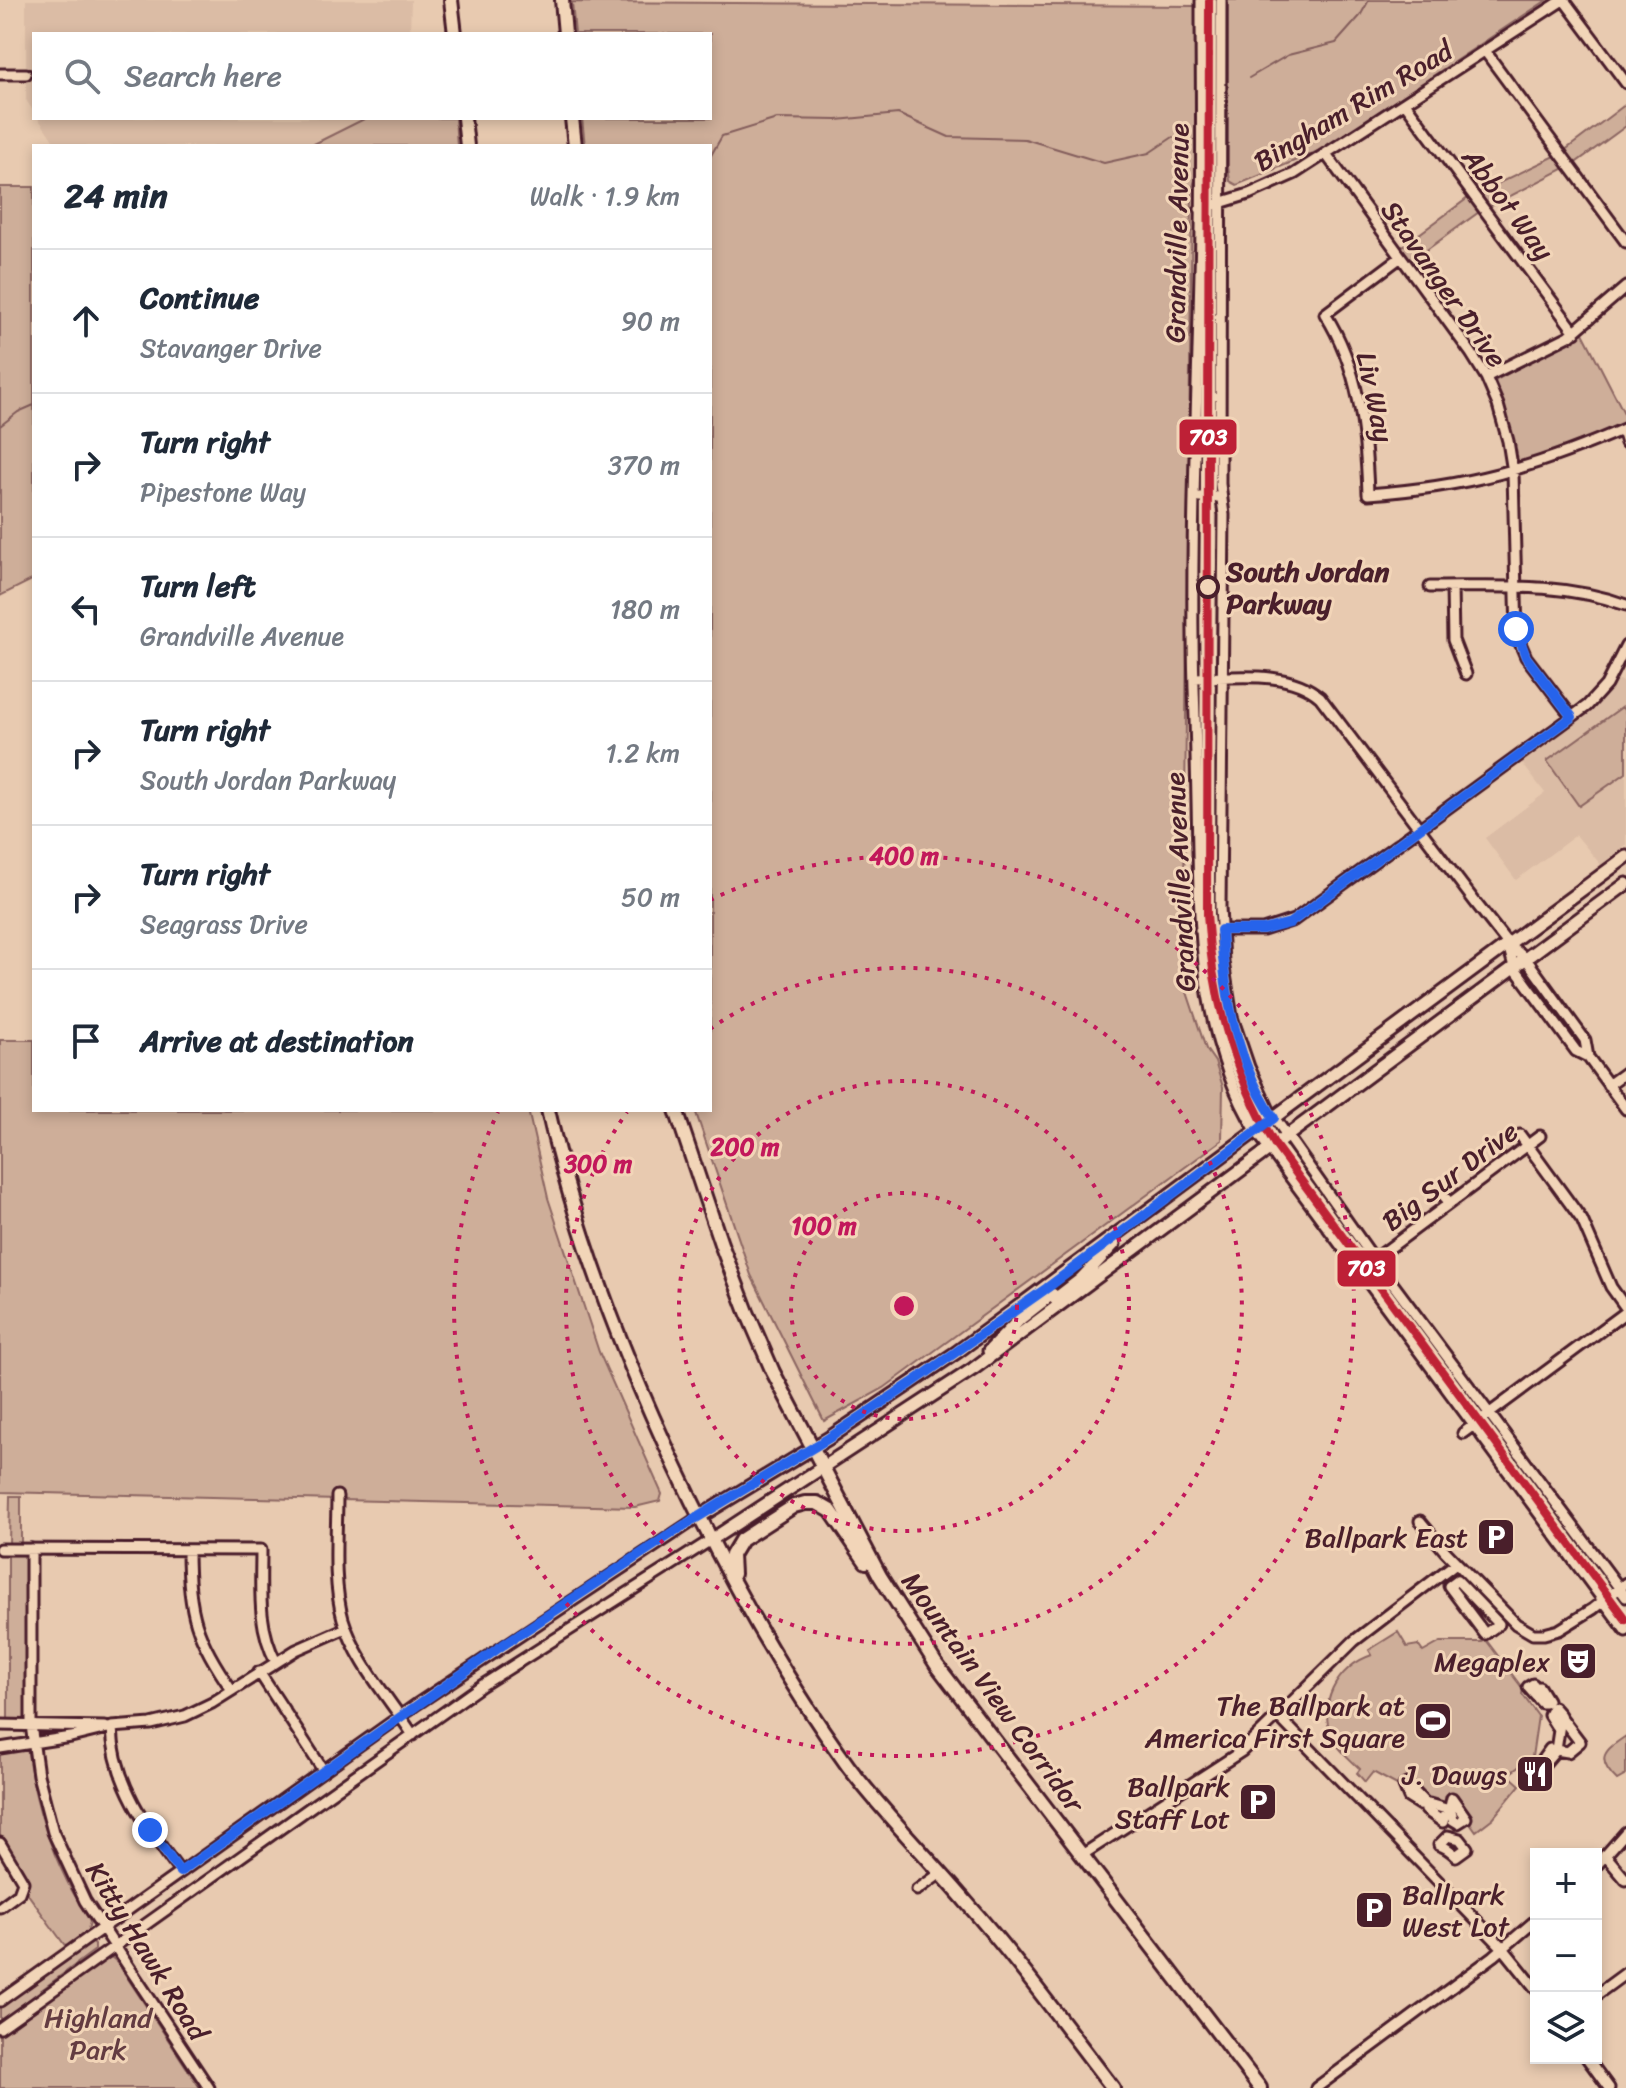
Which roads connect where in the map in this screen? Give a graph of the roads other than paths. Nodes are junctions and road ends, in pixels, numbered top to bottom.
1 (451, 0) edge
2 (562, 0) edge
3 (1201, 0) edge
4 (1221, 0) edge
5 (1564, 0) edge
6 (455, 32) edge
7 (565, 32) edge
8 (1485, 51) junction
9 (0, 74) edge
10 (26, 74) dead end
11 (1626, 83) edge
12 (1405, 103) junction
13 (464, 120) edge
14 (572, 120) edge
15 (467, 144) edge
16 (575, 144) edge
17 (1326, 154) junction
18 (1220, 203) junction
19 (1200, 209) junction
20 (1626, 242) edge
21 (1401, 257) junction
22 (1626, 287) edge
23 (1575, 332) junction
24 (1486, 377) junction
25 (1624, 429) edge
26 (1626, 443) edge
27 (1513, 472) junction
28 (1194, 497) junction
29 (1221, 497) junction
30 (1430, 587) dead end
31 (1452, 587) junction
32 (1515, 587) junction
33 (1626, 605) edge
34 (1626, 646) edge
35 (1466, 674) dead end
36 (1194, 678) junction
37 (1222, 678) junction
38 (1572, 717) junction
39 (1419, 829) junction
40 (1626, 857) edge
41 (1626, 884) edge
42 (1200, 930) junction
43 (1221, 930) junction
44 (1508, 944) junction
45 (1526, 959) junction
46 (1514, 967) junction
47 (1588, 1057) junction
48 (1626, 1072) edge
49 (1608, 1085) junction
50 (1626, 1109) edge
51 (549, 1112) edge
52 (677, 1112) edge
53 (1274, 1118) junction
54 (1257, 1132) junction
55 (1520, 1135) dead end
56 (1540, 1136) dead end
57 (1287, 1137) junction
58 (1527, 1146) junction
59 (1269, 1149) junction
60 (1442, 1194) dead end
61 (1450, 1203) junction
62 (1375, 1259) junction
63 (1359, 1271) junction
64 (1348, 1279) dead end
65 (1053, 1296) junction
66 (1626, 1310) edge
67 (1490, 1414) junction
68 (1473, 1426) junction
69 (1463, 1433) dead end
70 (812, 1446) junction
71 (824, 1468) junction
72 (337, 1496) dead end
73 (699, 1517) junction
74 (1420, 1521) dead end
75 (711, 1540) junction
76 (0, 1549) edge
77 (31, 1549) junction
78 (188, 1550) junction
79 (1456, 1563) junction
80 (880, 1576) junction
81 (1449, 1586) joint
82 (1624, 1589) edge
83 (740, 1596) junction
84 (1603, 1600) junction
85 (346, 1628) junction
86 (1626, 1631) edge
87 (276, 1662) junction
88 (259, 1672) junction
89 (232, 1690) junction
90 (400, 1716) junction
91 (1278, 1716) junction
92 (0, 1725) edge
93 (31, 1725) junction
94 (112, 1727) junction
95 (413, 1735) junction
96 (33, 1743) junction
97 (0, 1748) edge
98 (323, 1770) junction
99 (1626, 1832) edge
100 (0, 1843) edge
101 (1082, 1855) junction
102 (1605, 1855) junction
103 (1602, 1859) edge
104 (180, 1872) junction
105 (941, 1873) junction
106 (1626, 1880) edge
107 (917, 1890) dead end
108 (0, 1907) edge
109 (1530, 1925) edge
110 (103, 1928) junction
111 (115, 1946) junction
112 (1503, 1948) junction
113 (1626, 1973) edge
114 (1530, 1982) edge
115 (1600, 1992) edge
116 (1, 1997) edge
117 (0, 2028) edge
118 (1228, 2045) junction
119 (1591, 2064) edge
120 (209, 2088) edge
121 (1113, 2088) edge
122 (1252, 2088) edge
123 (1260, 2088) edge
124 (1316, 2088) edge
125 (1609, 2088) edge

1 - 6 highway
2 - 7 highway
3 - 19 street, Grandville Avenue
4 - 18 street, Grandville Avenue
5 - 8 street, Bingham Rim Road
5 - 11 street
8 - 12 street, Bingham Rim Road
8 - 20 street
9 - 10 street
12 - 17 street, Bingham Rim Road
12 - 23 street, Abbot Way
13 - 15 highway
14 - 16 highway
17 - 18 street, Bingham Rim Road
17 - 21 street, Stavanger Drive
18 - 19 street, Bingham Rim Road
18 - 29 street, Grandville Avenue
19 - 28 street, Grandville Avenue
21 - 24 street, Stavanger Drive
21 - 27 street, Liv Way
22 - 23 street
23 - 24 street
24 - 27 street, Stavanger Drive
25 - 26 street
25 - 27 street
27 - 32 street, Stavanger Drive
28 - 29 street
28 - 36 street, Grandville Avenue
29 - 37 street, Grandville Avenue
30 - 31 street
31 - 32 street
31 - 35 street
32 - 33 street
32 - 38 street, Stavanger Drive
34 - 38 street
36 - 37 street
36 - 42 street, Grandville Avenue
37 - 39 street
37 - 43 street, Grandville Avenue
38 - 39 street
39 - 43 street
39 - 44 street
40 - 44 main road
41 - 45 main road
42 - 43 street
42 - 54 street, Grandville Avenue
43 - 53 street, Grandville Avenue
44 - 45 street
44 - 46 street
44 - 53 main road
45 - 46 main road
45 - 47 street
46 - 47 street
46 - 57 main road
47 - 49 street
48 - 49 street
49 - 50 street
51 - 73 highway
52 - 70 highway, Mountain View Corridor
53 - 54 main road
53 - 57 street, Grandville Avenue
54 - 59 street, Grandville Avenue
54 - 65 main road
55 - 58 street
56 - 58 street, Big Sur Drive
57 - 59 main road
57 - 62 street, Grandville Avenue
58 - 61 street, Big Sur Drive
58 - 66 street
59 - 63 street, Grandville Avenue
59 - 65 main road
60 - 61 street
61 - 62 street, Big Sur Drive
62 - 63 street, Big Sur Drive
62 - 67 street, Grandville Avenue
63 - 64 street, Big Sur Drive
63 - 68 street, Grandville Avenue
65 - 70 main road
65 - 71 main road
66 - 67 street
67 - 68 street
67 - 82 street, Grandville Avenue
68 - 69 street
68 - 84 street, Grandville Avenue
70 - 71 highway, Mountain View Corridor
70 - 73 main road
71 - 75 main road
71 - 80 highway, Mountain View Corridor
72 - 85 street
73 - 75 highway
73 - 90 street
74 - 79 street
75 - 83 highway
75 - 95 street
76 - 77 street
77 - 78 street
77 - 93 street, Kitty Hawk Road
78 - 87 street
78 - 89 street
79 - 84 street
79 - 91 street
80 - 83 highway
80 - 101 highway, Mountain View Corridor
81 - 81 street
82 - 84 street
83 - 105 highway
84 - 86 street, Grandville Avenue
85 - 87 street
85 - 90 street
87 - 88 street
88 - 89 street
88 - 98 street
89 - 94 street
90 - 95 street
90 - 98 street
91 - 101 street
91 - 112 street
92 - 93 street
93 - 94 street
93 - 96 street, Kitty Hawk Road
94 - 96 street
94 - 104 street
95 - 111 street
96 - 97 street
96 - 110 street, Kitty Hawk Road
98 - 104 street
99 - 102 street
100 - 108 street
101 - 118 highway, Mountain View Corridor
102 - 103 street
102 - 106 street
104 - 110 street
105 - 107 street
105 - 121 highway
109 - 112 street
110 - 111 street, Kitty Hawk Road
110 - 116 street
111 - 117 street
111 - 120 street, Kitty Hawk Road
112 - 114 street
112 - 124 street
113 - 115 street
118 - 122 highway
118 - 123 highway, Mountain View Corridor
119 - 125 street

